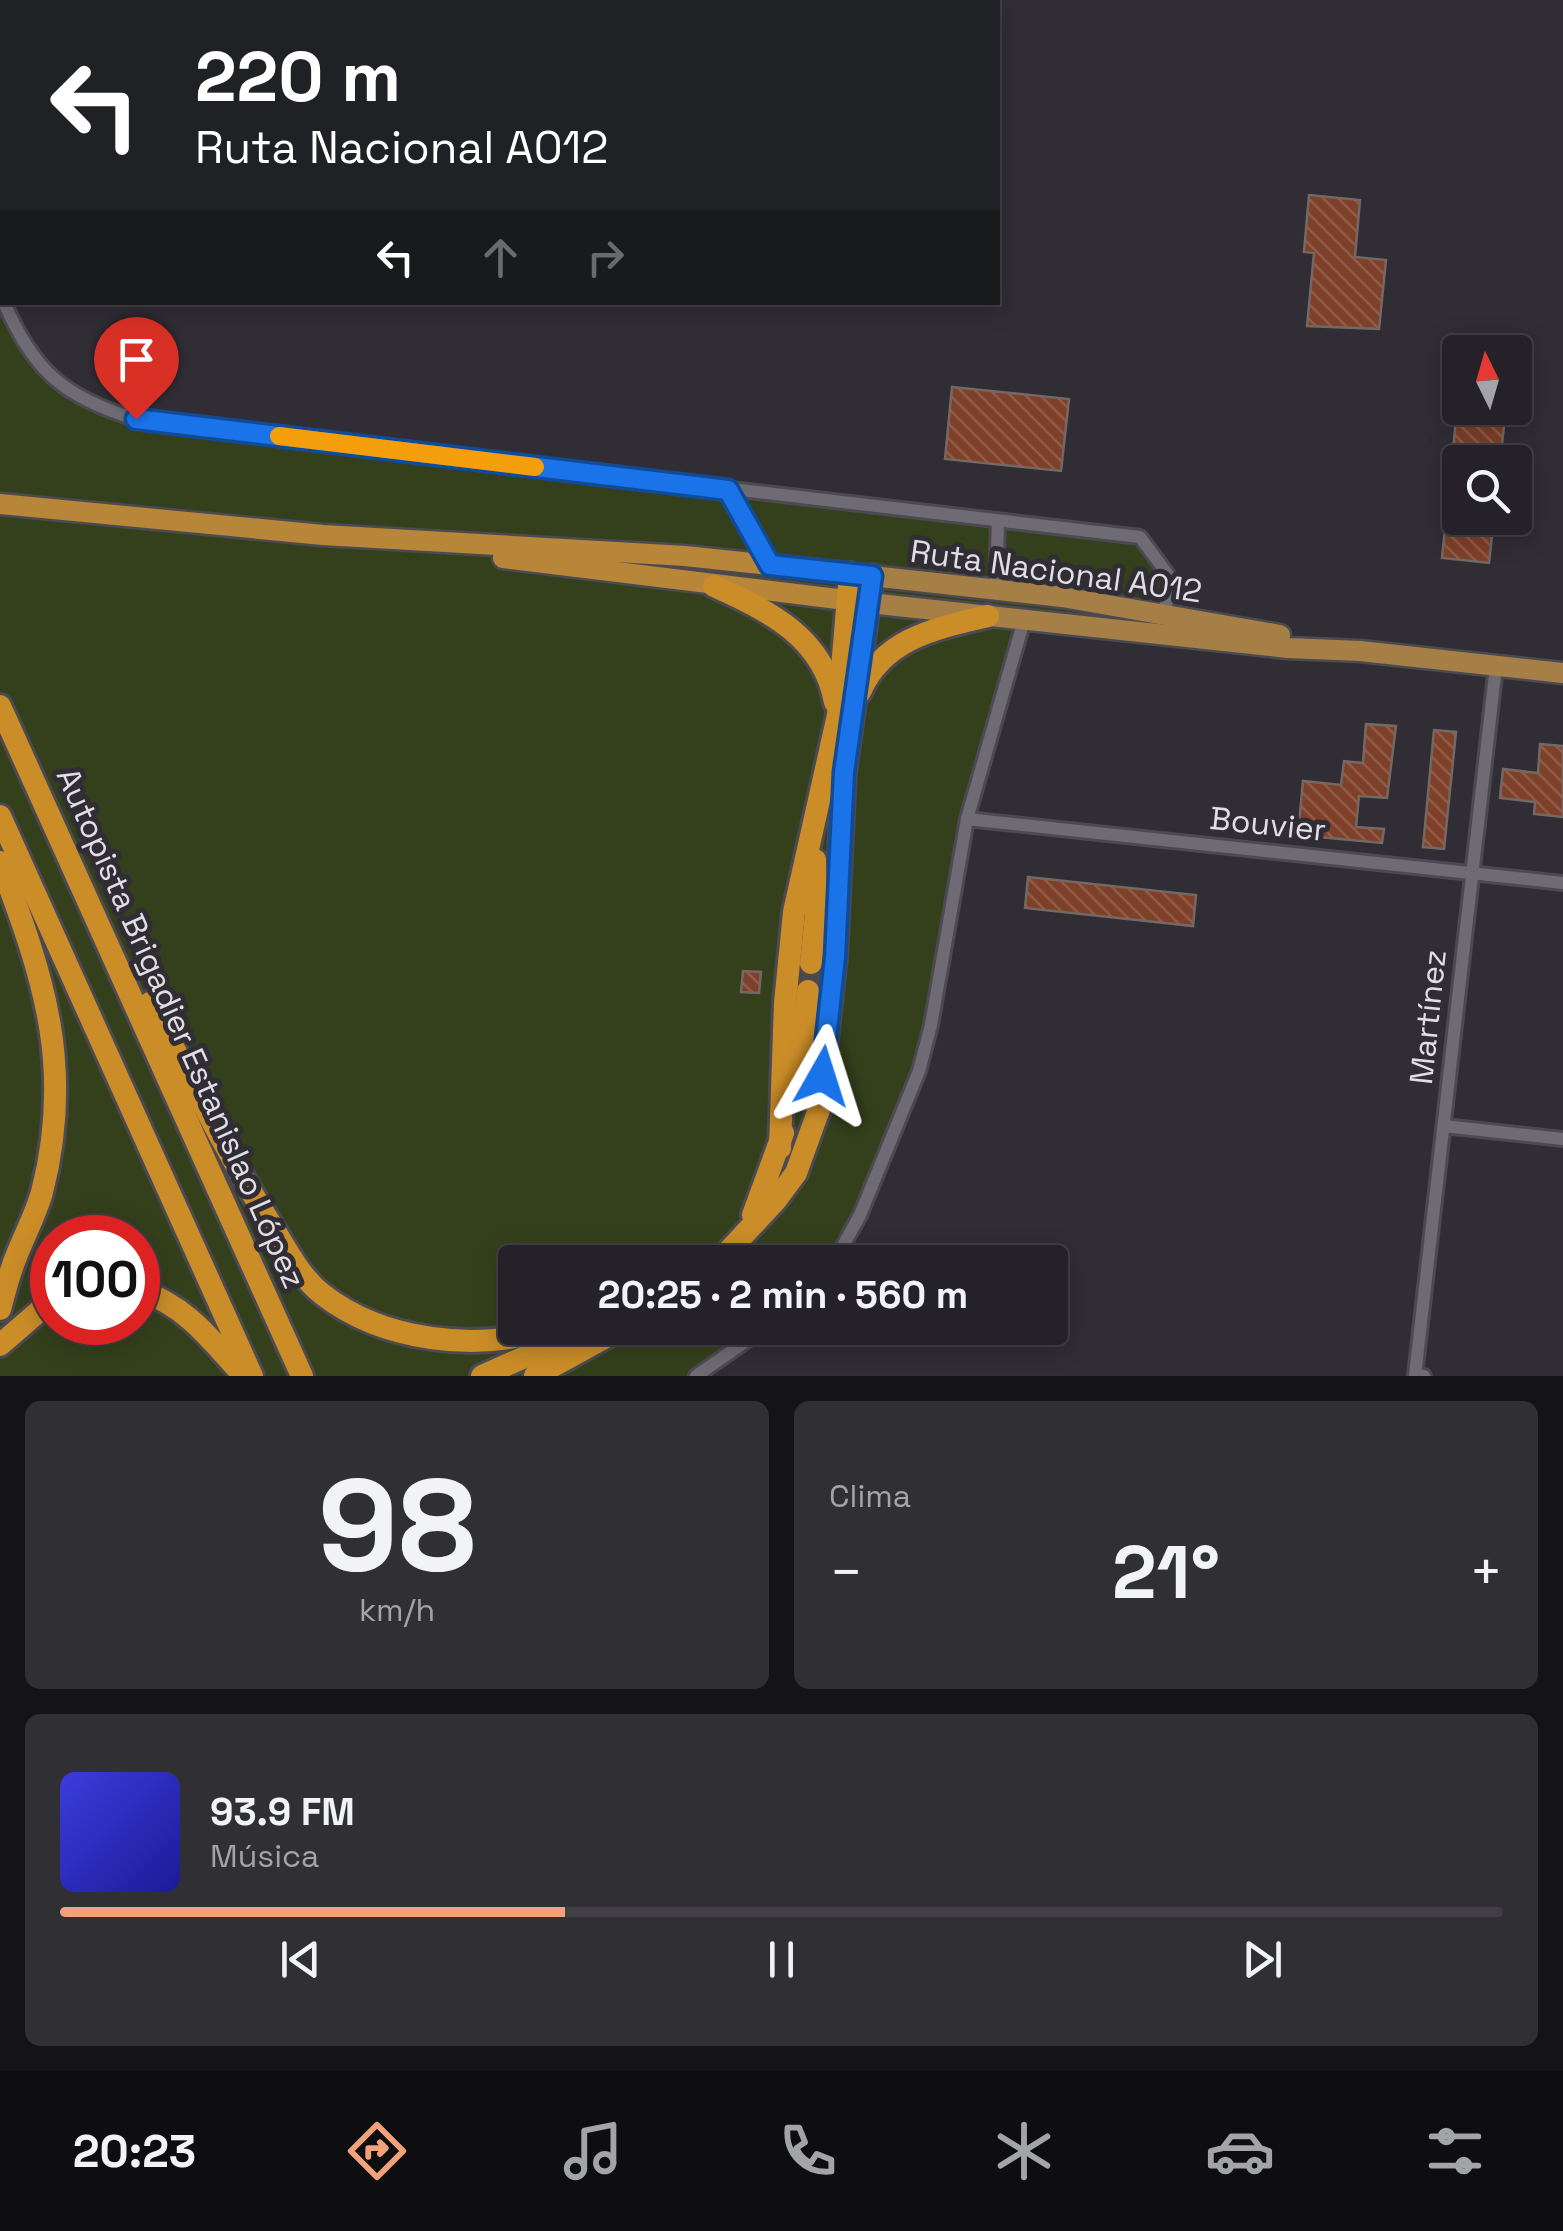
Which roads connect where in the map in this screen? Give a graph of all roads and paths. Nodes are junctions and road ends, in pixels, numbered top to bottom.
1 (5, 305) edge
2 (728, 490) junction
3 (0, 504) edge
4 (998, 521) junction
5 (323, 535) junction
6 (770, 565) junction
7 (861, 575) junction
8 (714, 586) junction
9 (996, 589) junction
10 (858, 602) junction
11 (1162, 614) junction
12 (988, 616) junction
13 (1024, 620) junction
14 (1360, 651) junction
15 (1496, 666) junction
16 (1563, 674) edge
17 (0, 706) edge
18 (845, 712) junction
19 (0, 816) edge
20 (967, 819) junction
21 (815, 826) junction
22 (842, 860) junction
23 (0, 862) edge
24 (1472, 873) junction
25 (1563, 883) edge
26 (102, 930) junction
27 (818, 1112) junction
28 (1444, 1126) junction
29 (1563, 1139) edge
30 (780, 1148) junction
31 (747, 1228) junction
32 (733, 1245) edge
33 (843, 1245) edge
34 (160, 1298) edge
35 (0, 1309) edge
36 (30, 1319) edge
37 (498, 1339) edge
38 (0, 1345) edge
39 (552, 1345) edge
40 (591, 1345) edge
41 (741, 1345) edge
42 (1415, 1375) edge
43 (248, 1376) edge
44 (302, 1376) edge
45 (482, 1376) edge
46 (535, 1376) edge
47 (696, 1376) edge
48 (1424, 1376) edge

1 - 2 street
2 - 4 street
2 - 6 street
3 - 5 highway, Ruta Nacional A012
4 - 9 street
4 - 11 street
5 - 6 highway, Ruta Nacional A012
5 - 8 highway, Ruta Nacional A012
6 - 7 highway, Ruta Nacional A012
7 - 9 main road, Ruta Nacional A012
7 - 10 highway
8 - 10 highway, Ruta Nacional A012
8 - 18 highway
9 - 11 main road, Ruta Nacional A012
10 - 12 main road, Ruta Nacional A012
10 - 18 highway
11 - 14 main road, Ruta Nacional A012
12 - 13 main road, Ruta Nacional A012
12 - 18 highway
13 - 14 main road, Ruta Nacional A012
13 - 20 street
14 - 15 main road, Ruta Nacional A012
15 - 16 main road, Ruta Nacional A012
15 - 24 street, Martínez
17 - 26 highway, Autopista Brigadier Estanislao López
18 - 21 highway
18 - 22 highway
19 - 43 highway
20 - 24 street, Bouvier
20 - 33 street
21 - 22 highway
21 - 30 highway
22 - 27 highway
23 - 35 highway
24 - 25 street, Bouvier
24 - 28 street, Martínez
26 - 37 highway
26 - 44 highway, Autopista Brigadier Estanislao López
27 - 30 highway
27 - 31 highway
28 - 29 street
28 - 42 street, Martínez
30 - 31 highway
31 - 32 highway
34 - 43 highway
36 - 38 highway
39 - 45 highway
40 - 46 highway
41 - 47 street
42 - 48 street

